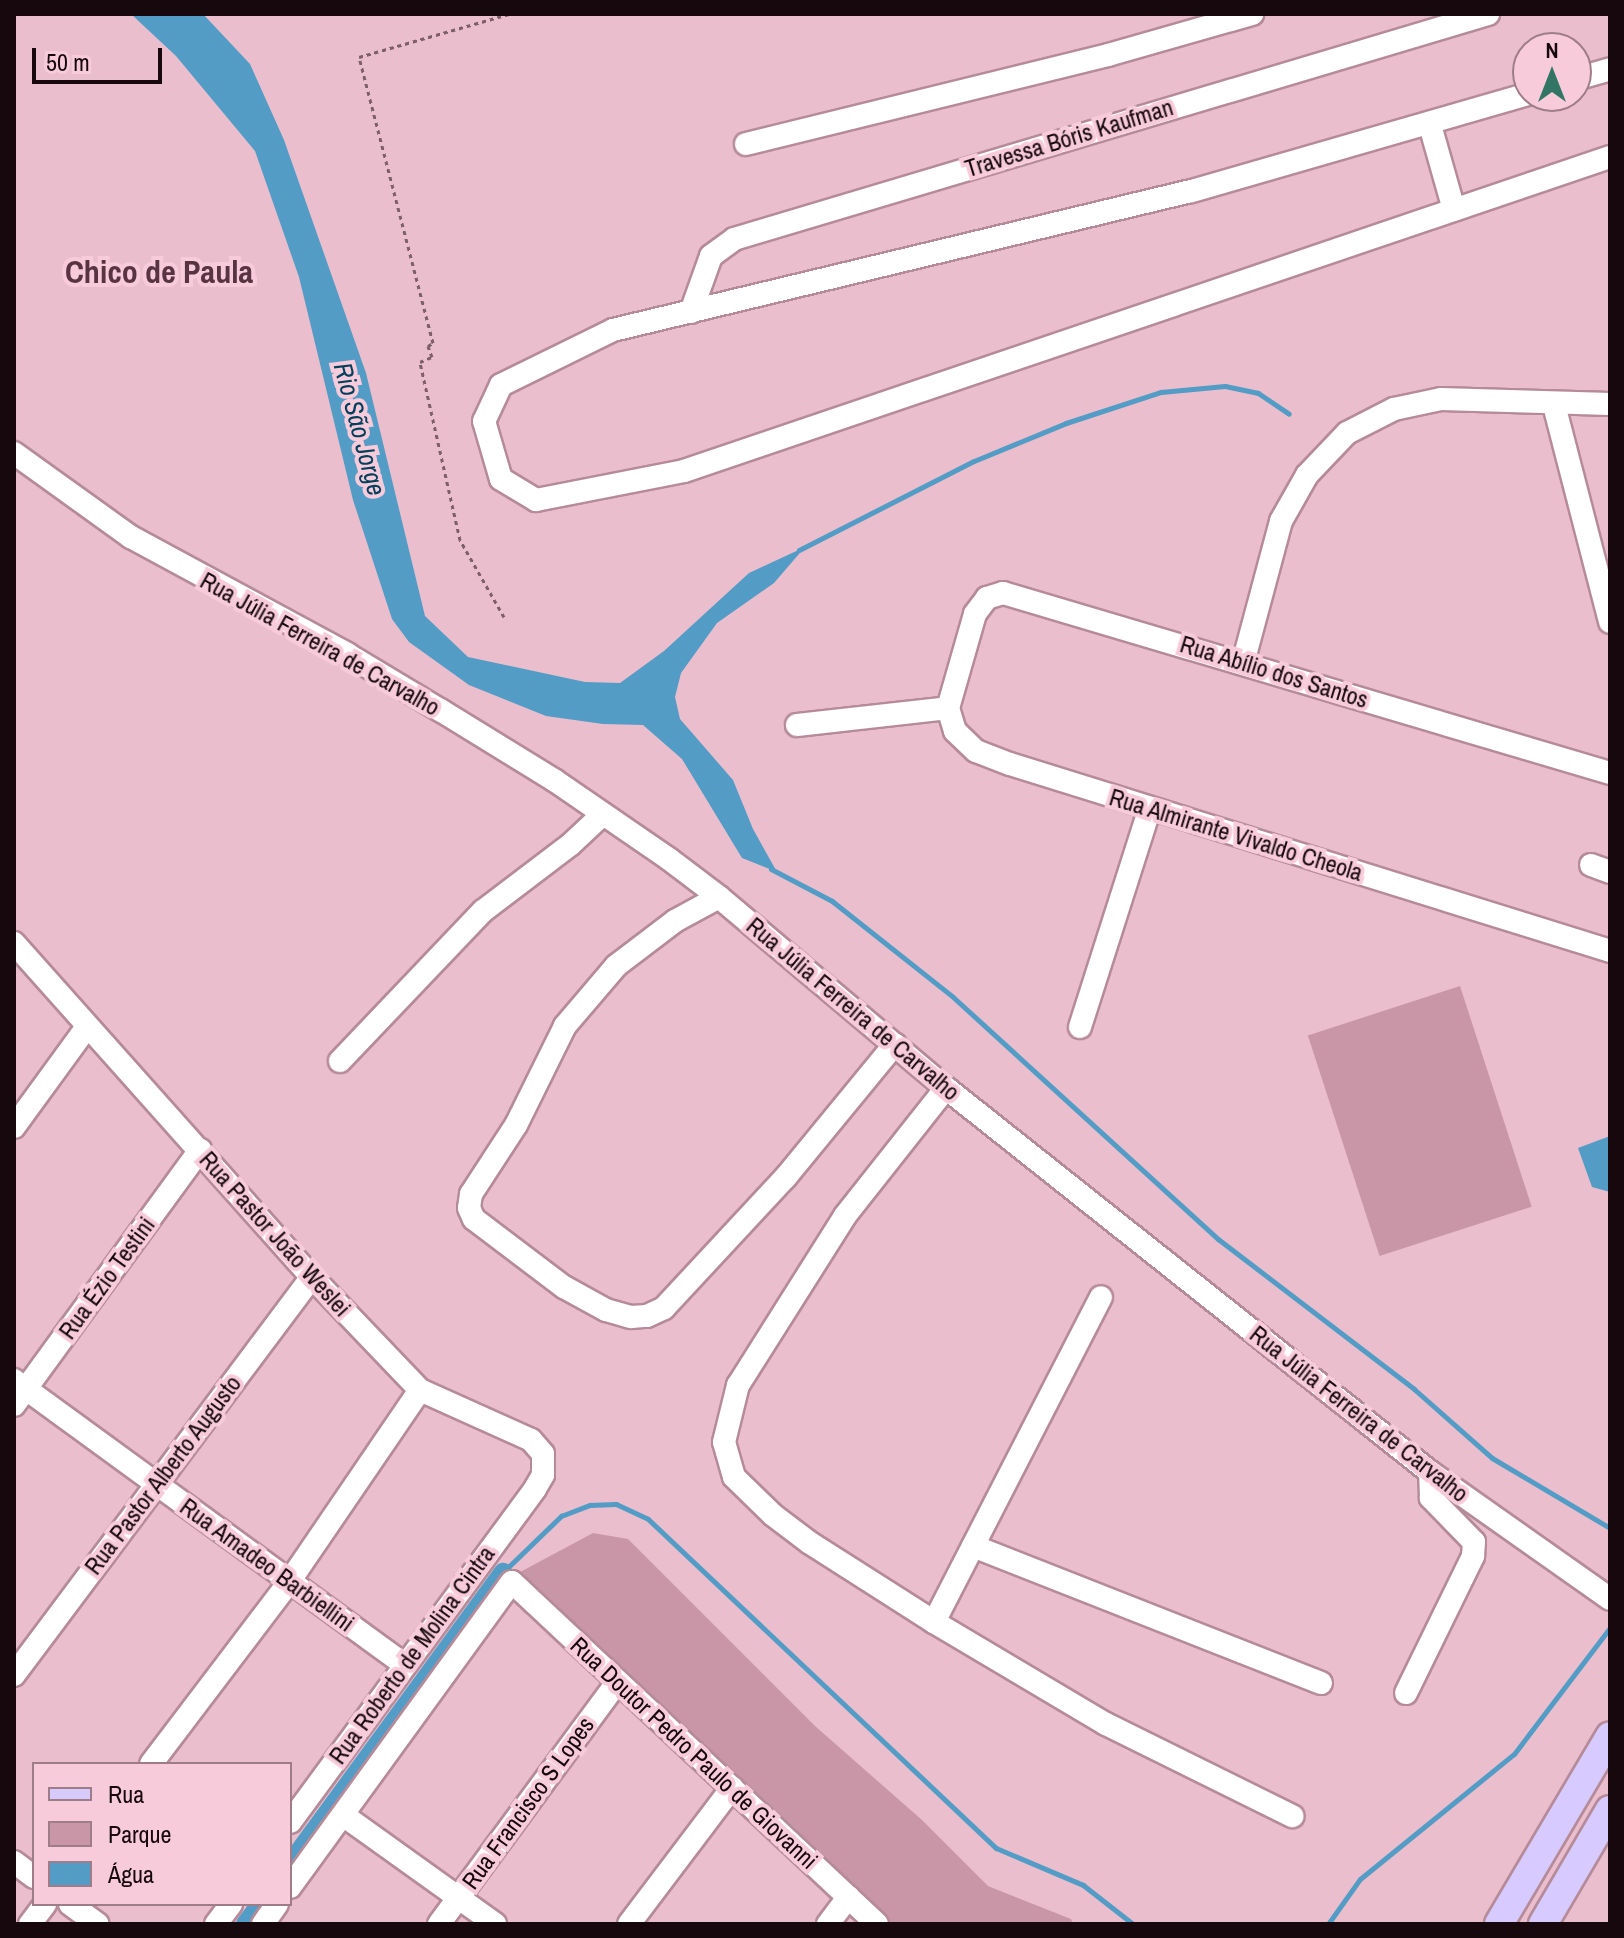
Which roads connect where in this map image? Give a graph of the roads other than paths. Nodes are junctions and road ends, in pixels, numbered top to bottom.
1 (1252, 14) edge
2 (1488, 14) edge
3 (1512, 99) edge
4 (1430, 125) junction
5 (746, 144) dead end
6 (1610, 157) edge
7 (1454, 210) junction
8 (691, 312) junction
9 (1610, 404) edge
10 (1554, 405) junction
11 (14, 453) edge
12 (1610, 622) edge
13 (1243, 663) junction
14 (948, 708) junction
15 (797, 725) dead end
16 (1610, 773) edge
17 (1150, 808) junction
18 (603, 814) junction
19 (719, 897) junction
20 (16, 950) edge
21 (1610, 951) edge
22 (87, 1027) junction
23 (1080, 1027) dead end
24 (895, 1044) junction
25 (340, 1061) dead end
26 (946, 1088) junction
27 (14, 1127) edge
28 (200, 1150) junction
29 (312, 1277) junction
30 (1101, 1297) dead end
31 (420, 1390) junction
32 (18, 1392) edge
33 (1430, 1472) junction
34 (156, 1483) junction
35 (535, 1489) joint
36 (973, 1546) junction
37 (289, 1582) junction
38 (512, 1582) joint
39 (1610, 1599) edge
40 (934, 1622) junction
41 (404, 1664) junction
42 (14, 1675) edge
43 (617, 1683) junction
44 (1321, 1683) dead end
45 (1406, 1693) dead end
46 (1610, 1736) edge
47 (153, 1762) edge
48 (732, 1788) junction
49 (1610, 1810) edge
50 (343, 1815) junction
51 (1292, 1816) dead end
52 (292, 1819) edge
53 (14, 1862) edge
54 (32, 1876) edge
55 (292, 1884) edge
56 (459, 1897) junction
57 (848, 1897) junction
58 (44, 1906) edge
59 (73, 1906) edge
60 (230, 1906) edge
61 (276, 1906) edge
62 (30, 1924) edge
63 (98, 1924) edge
64 (216, 1924) edge
65 (263, 1924) edge
66 (439, 1924) edge
67 (495, 1924) edge
68 (629, 1924) edge
69 (828, 1924) edge
70 (877, 1924) edge
71 (1499, 1924) edge
72 (1543, 1924) edge

1 - 5 street
2 - 8 street, Travessa Bóris Kaufman
3 - 4 street
4 - 7 street
4 - 8 street
6 - 7 street
7 - 8 street
9 - 10 street
10 - 12 street
10 - 13 street
11 - 18 street, Rua Júlia Ferreira de Carvalho
13 - 14 street, Rua Abílio dos Santos
13 - 16 street, Rua Abílio dos Santos
14 - 15 street
14 - 17 street, Rua Almirante Vivaldo Cheola
17 - 21 street, Rua Almirante Vivaldo Cheola
17 - 23 street
18 - 19 street, Rua Júlia Ferreira de Carvalho
18 - 25 street
19 - 24 street, Rua Júlia Ferreira de Carvalho
19 - 24 street
20 - 22 street, Rua Pastor João Weslei
22 - 27 street
22 - 28 street, Rua Pastor João Weslei
24 - 26 street, Rua Júlia Ferreira de Carvalho
26 - 33 street, Rua Júlia Ferreira de Carvalho
26 - 40 street
28 - 29 street, Rua Pastor João Weslei
28 - 32 street, Rua Ézio Testini
29 - 31 street, Rua Pastor João Weslei
29 - 34 street, Rua Pastor Alberto Augusto
30 - 36 street
31 - 35 street, Rua Pastor João Weslei
31 - 37 street
32 - 34 street, Rua Amadeo Barbiellini
33 - 39 street, Rua Júlia Ferreira de Carvalho
33 - 45 street
34 - 37 street, Rua Amadeo Barbiellini
34 - 42 street, Rua Pastor Alberto Augusto
35 - 41 street, Rua Roberto de Molina Cintra
36 - 40 street
36 - 44 street
37 - 41 street, Rua Amadeo Barbiellini
37 - 47 street
38 - 43 street, Rua Doutor Pedro Paulo de Giovanni
38 - 50 street, Rua Roberto de Molina Cintra
40 - 51 street
41 - 52 street, Rua Roberto de Molina Cintra
43 - 48 street, Rua Doutor Pedro Paulo de Giovanni
43 - 56 street, Rua Francisco S Lopes
46 - 71 main road
48 - 57 street, Rua Doutor Pedro Paulo de Giovanni
48 - 68 street
49 - 72 main road
50 - 55 street, Rua Roberto de Molina Cintra
50 - 56 street
53 - 54 street
56 - 66 street, Rua Francisco S Lopes
56 - 67 street
57 - 69 street
57 - 70 street, Rua Doutor Pedro Paulo de Giovanni
58 - 62 street
59 - 63 street
60 - 64 street
61 - 65 street

